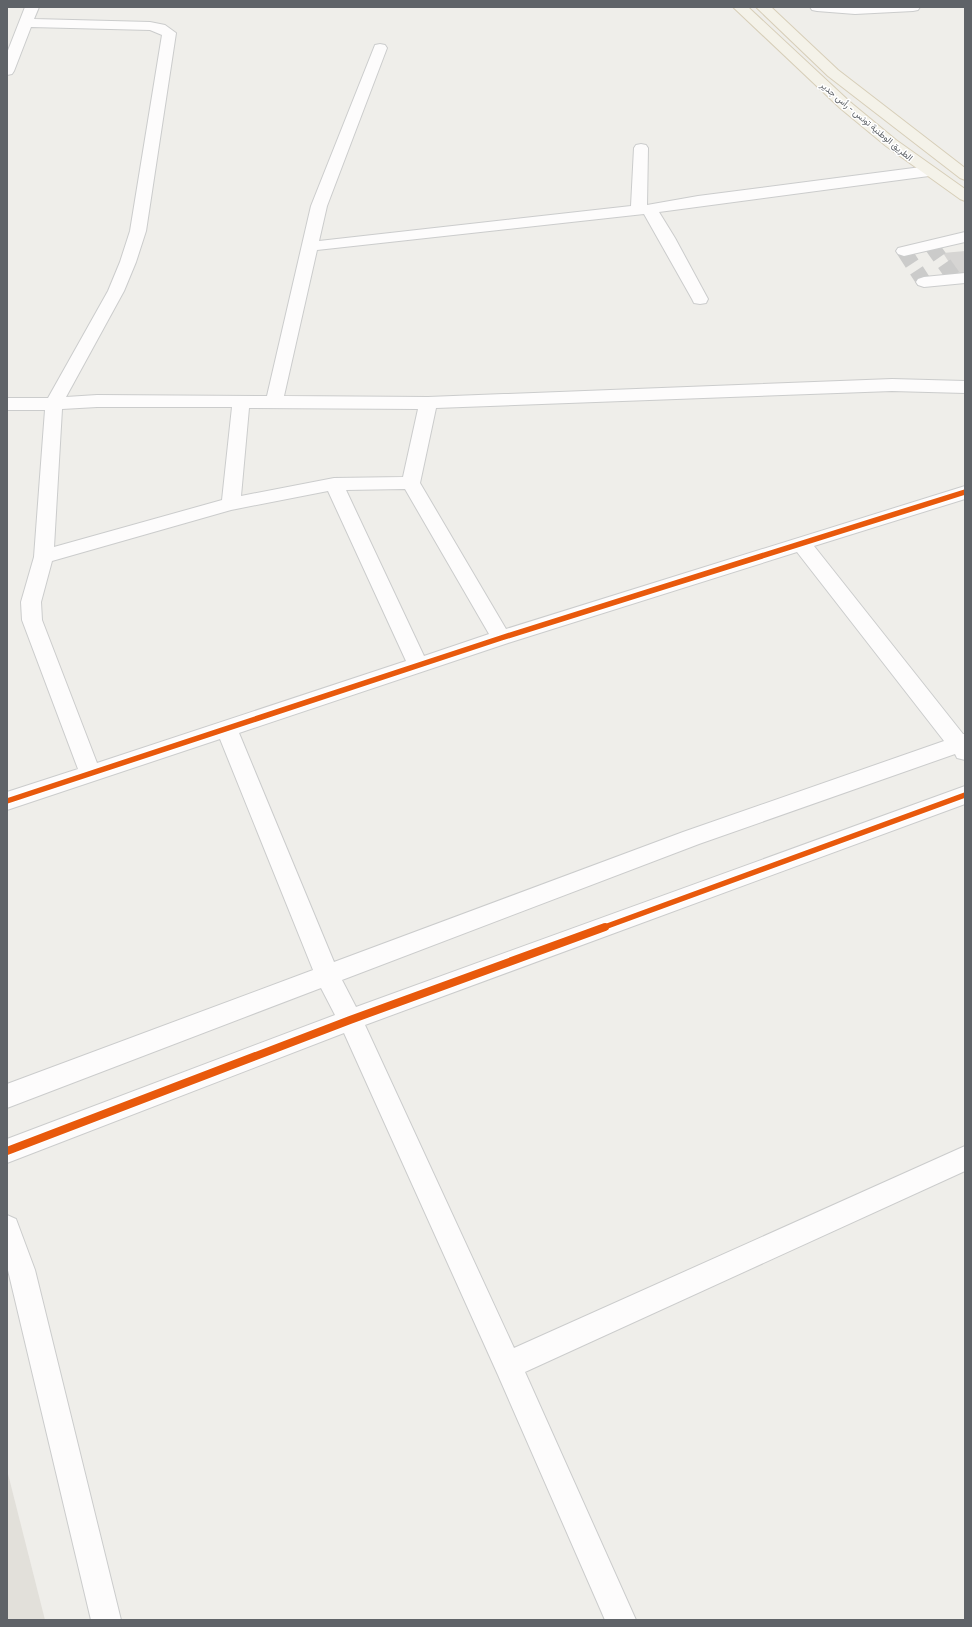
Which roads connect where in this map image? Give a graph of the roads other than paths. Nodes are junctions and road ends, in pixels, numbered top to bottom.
1 (32, 7) edge
2 (740, 7) edge
3 (763, 7) edge
4 (817, 7) edge
5 (913, 7) edge
6 (26, 23) junction
7 (380, 48) dead end
8 (7, 71) edge
9 (641, 148) dead end
10 (929, 171) junction
11 (965, 175) edge
12 (965, 196) edge
13 (644, 209) junction
14 (965, 237) edge
15 (309, 246) junction
16 (904, 251) dead end
17 (965, 278) edge
18 (924, 282) dead end
19 (700, 299) dead end
20 (965, 387) edge
21 (241, 401) junction
22 (274, 402) junction
23 (428, 403) junction
24 (7, 404) edge
25 (54, 404) junction
26 (411, 483) junction
27 (334, 484) junction
28 (965, 492) edge
29 (231, 504) junction
30 (802, 544) junction
31 (44, 557) junction
32 (501, 638) junction
33 (418, 665) junction
34 (227, 729) junction
35 (963, 746) edge
36 (91, 774) junction
37 (965, 795) edge
38 (7, 801) edge
39 (327, 974) junction
40 (350, 1020) junction
41 (7, 1096) edge
42 (7, 1151) edge
43 (965, 1158) edge
44 (7, 1228) edge
45 (508, 1365) junction
46 (106, 1620) edge
47 (621, 1620) edge

1 - 6 street
2 - 10 main road, الطريق الوطنية تونس - رأس جدير
3 - 11 main road, الطريق الوطنية تونس - رأس جدير
4 - 5 street
6 - 8 street
6 - 25 street
7 - 15 street
9 - 13 street
10 - 12 main road, الطريق الوطنية تونس - رأس جدير
10 - 13 street
13 - 15 street
13 - 19 street
14 - 16 street
15 - 22 street
17 - 18 street
20 - 23 street
21 - 22 street
21 - 25 street
21 - 29 street
22 - 23 street
23 - 26 street
24 - 25 street
25 - 31 street
26 - 27 street
26 - 32 street
27 - 29 street
27 - 33 street
28 - 30 street
29 - 31 street
30 - 32 street
30 - 35 street
31 - 36 street
32 - 33 street
33 - 34 street
34 - 36 street
34 - 39 street
35 - 39 street
36 - 38 street
37 - 40 street
39 - 40 street
39 - 41 street
40 - 42 street
40 - 45 street
43 - 45 street
44 - 46 street
45 - 47 street

